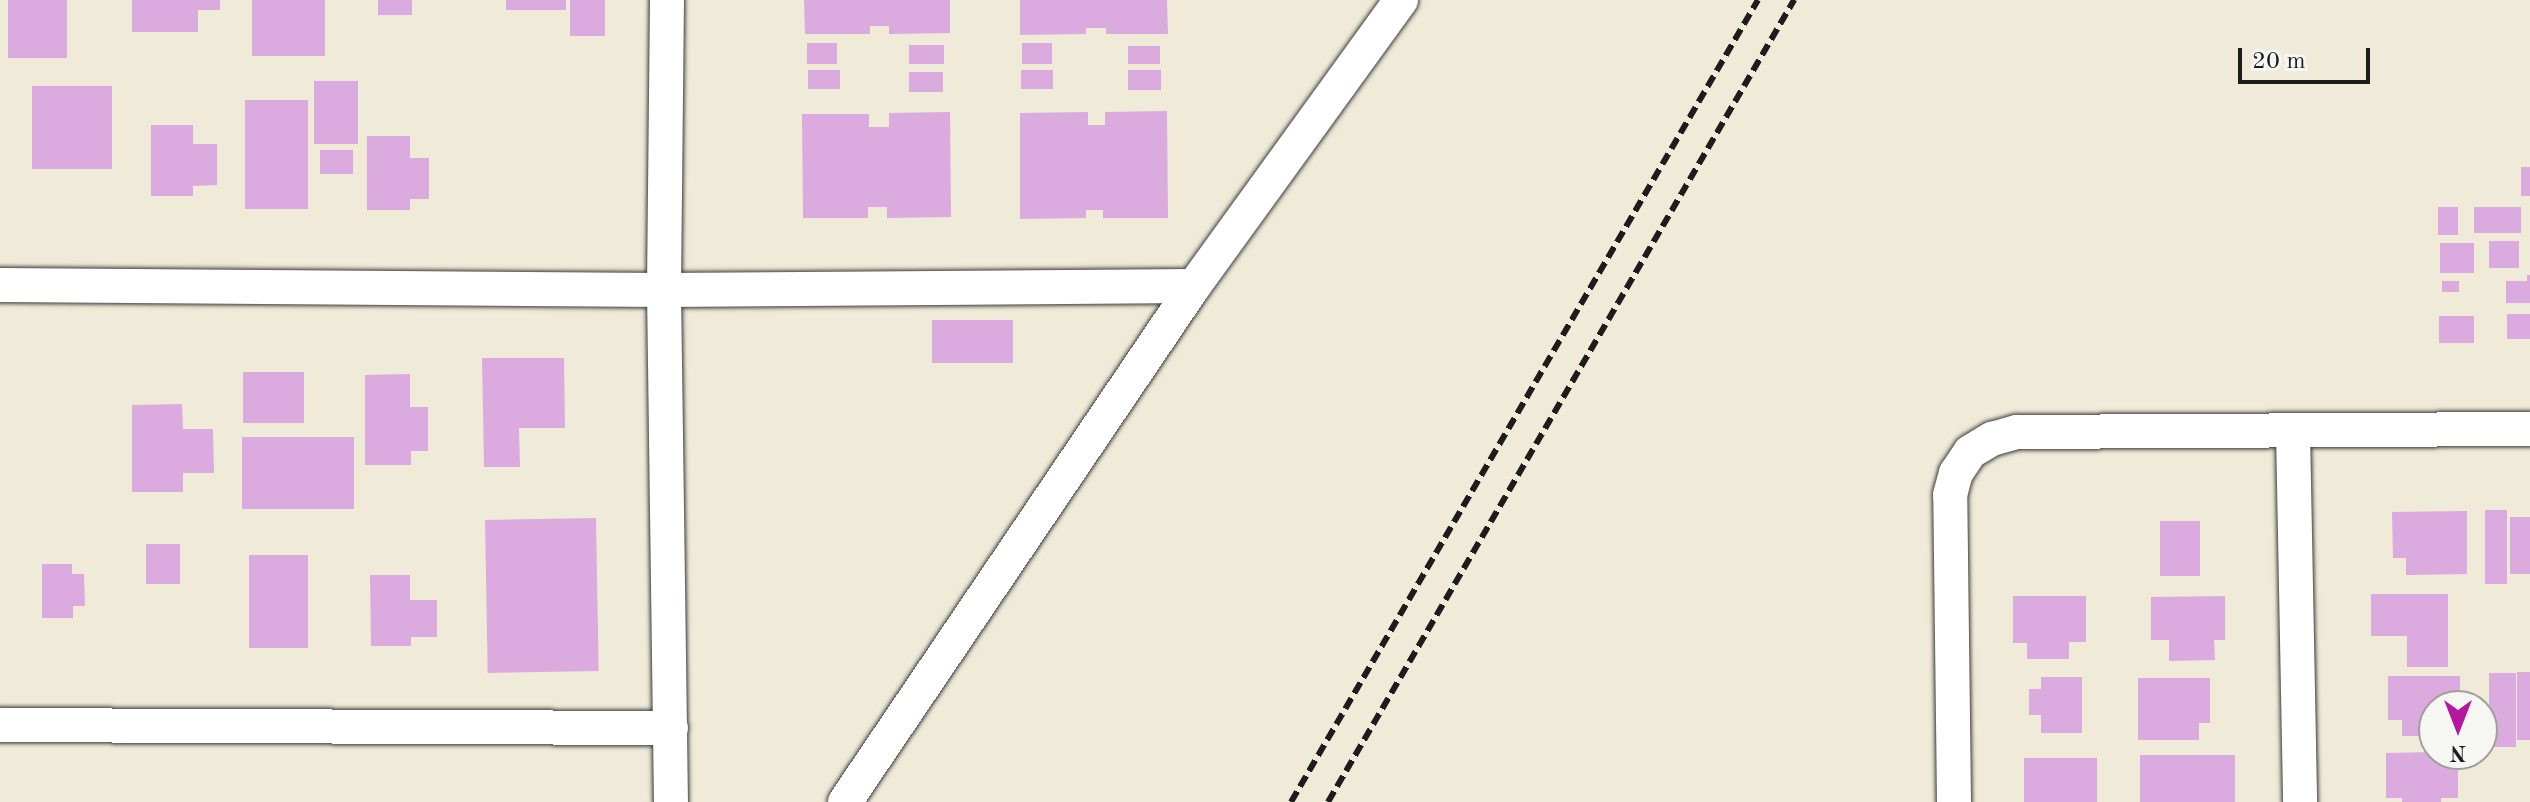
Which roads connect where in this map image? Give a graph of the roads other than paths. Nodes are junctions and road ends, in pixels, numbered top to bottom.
1 (667, 0) edge
2 (1401, 0) edge
3 (0, 285) edge
4 (1194, 286) junction
5 (664, 290) junction
6 (2530, 429) edge
7 (2293, 431) junction
8 (0, 725) edge
9 (671, 728) junction
10 (671, 802) edge
11 (845, 802) edge
12 (1954, 802) edge
13 (2300, 802) edge

1 - 5 street
2 - 4 street
3 - 5 street
4 - 5 street
4 - 11 street
5 - 9 street
6 - 7 street
7 - 12 street
7 - 13 street
8 - 9 street
9 - 10 street

